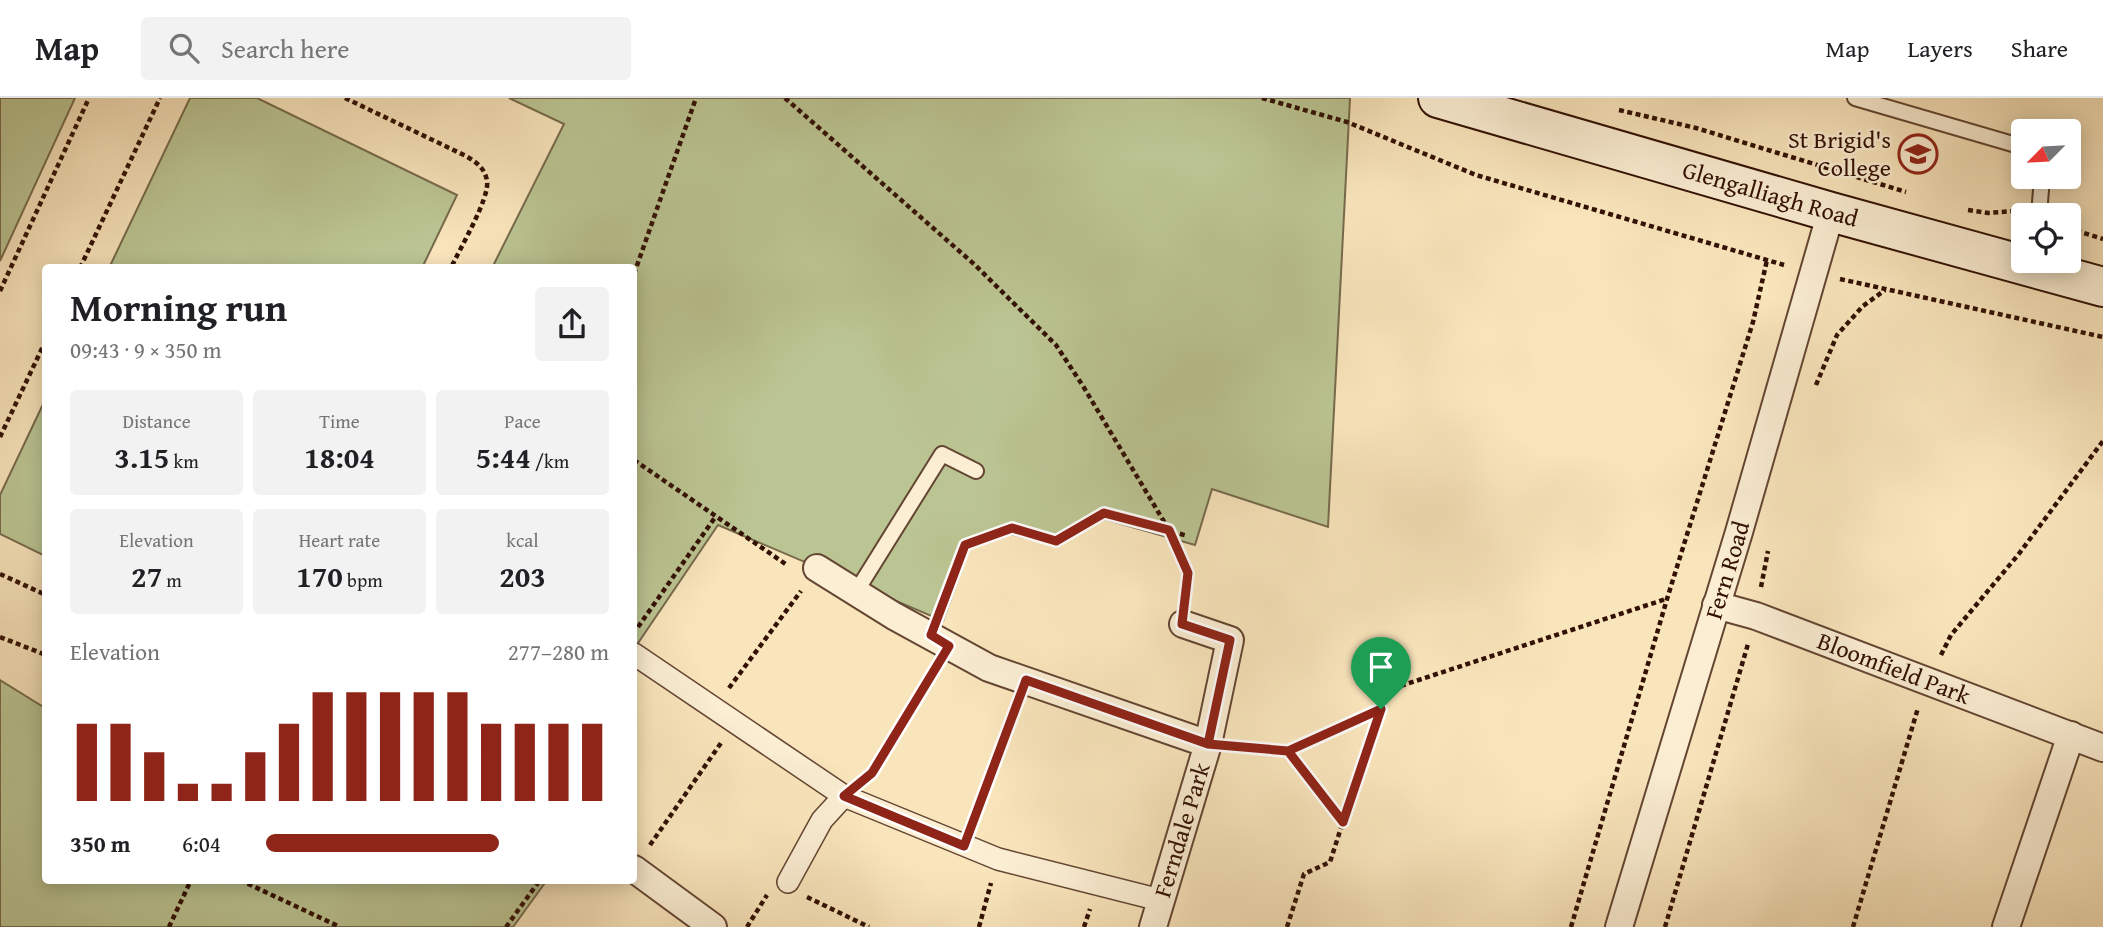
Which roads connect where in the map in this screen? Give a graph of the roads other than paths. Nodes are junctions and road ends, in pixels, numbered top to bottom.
1 (1438, 98) edge
2 (1855, 98) edge
3 (2011, 144) edge
4 (1830, 212) junction
5 (2011, 258) edge
6 (2060, 273) edge
7 (2103, 287) edge
8 (976, 471) dead end
9 (814, 574) road end
10 (856, 592) junction
11 (1716, 605) junction
12 (1182, 624) road end
13 (637, 656) edge
14 (2071, 735) junction
15 (1208, 744) junction
16 (2103, 748) edge
17 (844, 796) junction
18 (637, 871) edge
19 (788, 882) road end
20 (1160, 900) junction
21 (712, 927) edge
22 (1153, 927) edge
23 (1619, 927) edge
24 (2006, 927) edge

1 - 4 main road, Glengalliagh Road
2 - 3 lane
4 - 5 main road, Glengalliagh Road
4 - 11 street, Fern Road
6 - 7 main road, Glengalliagh Road
8 - 10 lane
9 - 10 street, Ferndale Park
10 - 15 street, Ferndale Park
11 - 14 street, Bloomfield Park
11 - 23 street, Fern Road
12 - 15 street
13 - 17 street
14 - 16 street, Bloomfield Park
14 - 24 street
15 - 20 street, Ferndale Park
17 - 19 street
17 - 20 street
18 - 21 street
20 - 22 street, Ferndale Park

